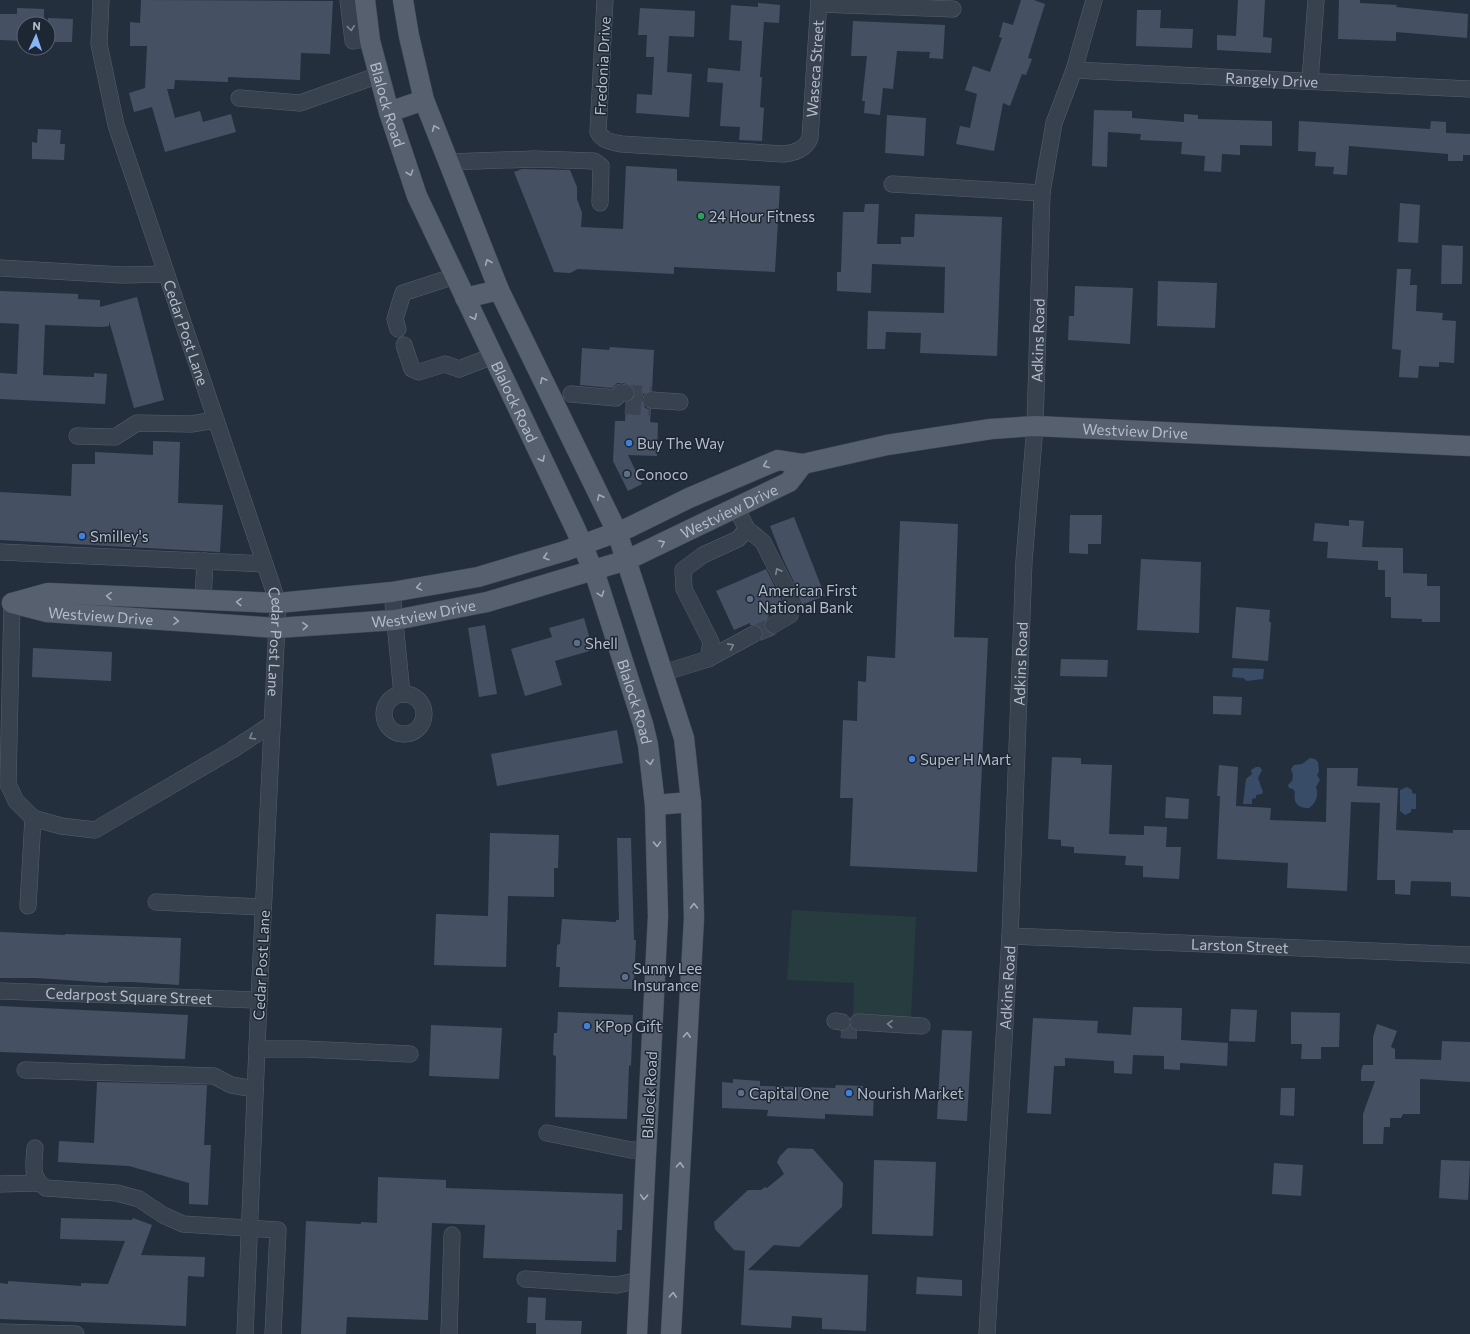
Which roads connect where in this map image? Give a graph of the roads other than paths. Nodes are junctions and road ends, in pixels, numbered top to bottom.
1 (101, 0) edge
2 (350, 0) edge
3 (365, 0) edge
4 (403, 0) edge
5 (606, 0) edge
6 (1094, 0) edge
7 (1316, 0) edge
8 (819, 2) edge
9 (953, 9) dead end
10 (370, 38) junction
11 (1074, 70) junction
12 (380, 75) junction
13 (1310, 81) junction
14 (1470, 88) edge
15 (239, 98) dead end
16 (424, 100) junction
17 (389, 112) junction
18 (810, 138) joint
19 (448, 162) junction
20 (892, 184) dead end
21 (1042, 193) junction
22 (600, 203) dead end
23 (0, 268) edge
24 (166, 274) junction
25 (455, 276) junction
26 (500, 290) junction
27 (465, 298) junction
28 (398, 329) dead end
29 (404, 345) dead end
30 (493, 356) junction
31 (571, 394) dead end
32 (623, 399) tunnel mouth
33 (654, 401) tunnel mouth
34 (680, 402) dead end
35 (216, 420) junction
36 (1035, 426) junction
37 (77, 436) dead end
38 (1470, 446) edge
39 (803, 464) junction
40 (736, 508) junction
41 (747, 529) junction
42 (617, 532) junction
43 (583, 545) junction
44 (0, 552) edge
45 (627, 560) junction
46 (204, 561) junction
47 (265, 564) junction
48 (593, 570) junction
49 (392, 592) junction
50 (203, 600) junction
51 (6, 602) edge
52 (278, 603) junction
53 (395, 620) junction
54 (773, 625) tunnel mouth
55 (277, 628) junction
56 (754, 634) tunnel mouth
57 (708, 658) junction
58 (663, 673) junction
59 (402, 694) dead end
60 (272, 724) junction
61 (692, 802) junction
62 (655, 805) junction
63 (33, 818) junction
64 (156, 902) dead end
65 (28, 906) dead end
66 (263, 907) junction
67 (1010, 936) junction
68 (1470, 955) edge
69 (0, 991) edge
70 (259, 1000) junction
71 (848, 1026) tunnel mouth
72 (922, 1026) dead end
73 (257, 1048) junction
74 (410, 1054) dead end
75 (25, 1070) dead end
76 (255, 1089) junction
77 (547, 1133) dead end
78 (35, 1148) dead end
79 (646, 1150) junction
80 (38, 1183) junction
81 (0, 1184) edge
82 (250, 1227) junction
83 (452, 1235) dead end
84 (525, 1278) dead end
85 (639, 1280) junction
86 (0, 1332) edge
87 (76, 1334) edge
88 (245, 1334) edge
89 (273, 1334) edge
90 (449, 1334) edge
91 (636, 1334) edge
92 (671, 1334) edge
93 (987, 1334) edge

1 - 24 street, Cedar Post Lane
2 -> 10 street
3 - 10 main road, Blalock Road
4 - 16 main road
5 - 18 street, Fredonia Drive
6 - 11 street, Adkins Road
7 - 13 street
8 - 9 street
8 - 18 street, Waseca Street
10 - 12 main road, Blalock Road
11 - 13 street, Rangely Drive
11 - 21 street, Adkins Road
12 - 15 street
12 - 17 main road, Blalock Road
13 - 14 street, Rangely Drive
16 - 17 main road
19 -> 16 main road
17 -> 25 main road, Blalock Road
19 - 22 street
26 -> 19 main road
20 - 21 street
21 - 36 street, Adkins Road
23 - 24 street
24 - 35 street, Cedar Post Lane
25 - 27 main road, Blalock Road
25 - 28 street
26 - 27 main road
42 -> 26 main road
27 -> 30 main road, Blalock Road
29 - 30 street
30 -> 43 main road, Blalock Road
31 - 32 street
33 - 34 street
35 - 37 street
35 - 47 street, Cedar Post Lane
36 - 38 main road, Westview Drive
36 - 39 main road, Westview Drive
36 - 67 street, Adkins Road
39 - 40 main road, Westview Drive
39 -> 42 main road, Westview Drive
40 - 41 street
45 -> 40 main road, Westview Drive
54 -> 41 street
41 - 57 street
42 - 43 main road, Westview Drive
42 - 45 main road
43 - 48 main road, Blalock Road
43 -> 49 main road, Westview Drive
44 - 46 street
45 - 48 main road, Westview Drive
45 - 58 main road
46 - 47 street
46 - 50 street
47 - 52 street, Cedar Post Lane
48 - 53 main road, Westview Drive
48 -> 62 main road, Blalock Road
49 - 52 main road, Westview Drive
49 - 53 street
50 -> 51 main road, Westview Drive
52 -> 50 main road, Westview Drive
51 -> 55 main road, Westview Drive
51 - 63 street
52 - 55 street, Cedar Post Lane
55 -> 53 main road, Westview Drive
53 - 59 street
55 - 60 street, Cedar Post Lane
57 -> 56 street
57 - 58 street
58 - 61 main road
60 -> 63 street
60 - 66 street, Cedar Post Lane
61 - 62 main road
92 -> 61 main road
62 -> 79 main road, Blalock Road
63 - 65 street
64 - 66 street
66 - 70 street, Cedar Post Lane
67 - 68 street, Larston Street
67 - 93 street, Adkins Road
69 - 70 street, Cedarpost Square Street
70 - 73 street, Cedar Post Lane
72 -> 71 street
73 - 74 street
73 - 76 street, Cedar Post Lane
75 - 76 street
76 - 82 street, Cedar Post Lane
77 - 79 street
78 - 80 street
79 -> 85 main road, Blalock Road
80 - 81 street
80 - 82 street
82 - 88 street, Cedar Post Lane
82 - 89 street
83 - 90 street
84 - 85 street
85 - 91 main road, Blalock Road
86 - 87 street

